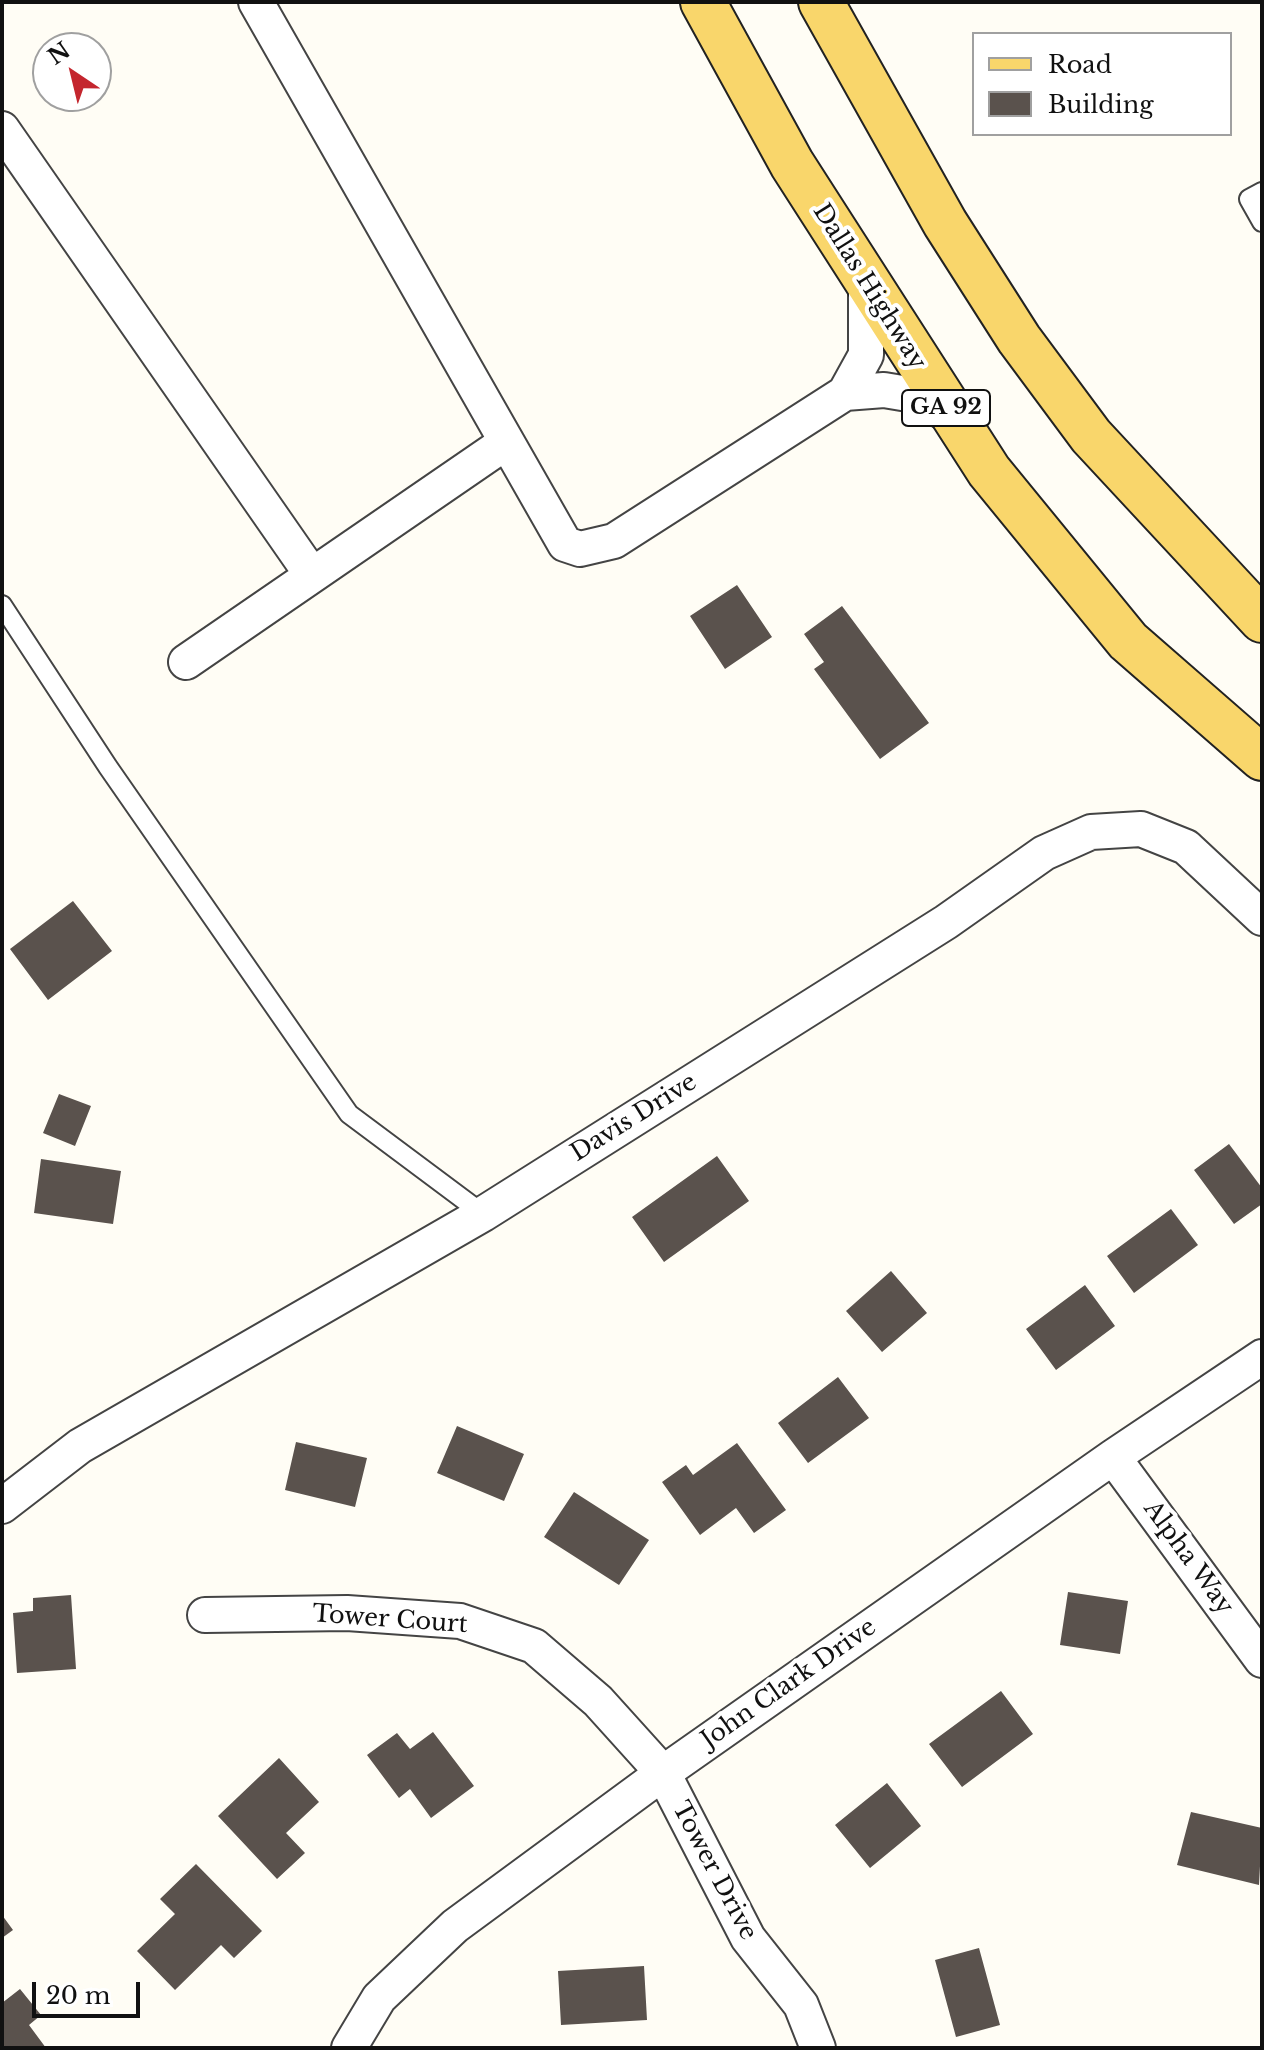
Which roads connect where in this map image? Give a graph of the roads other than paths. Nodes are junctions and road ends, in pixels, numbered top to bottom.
1 (256, 2) edge
2 (703, 2) edge
3 (821, 2) edge
4 (2, 129) edge
5 (1262, 192) edge
6 (1262, 222) edge
7 (866, 284) junction
8 (845, 393) junction
9 (952, 417) junction
10 (505, 443) junction
11 (312, 575) junction
12 (2, 605) edge
13 (1262, 620) edge
14 (186, 662) dead end
15 (1262, 758) edge
16 (1262, 918) edge
17 (483, 1214) junction
18 (1262, 1357) edge
19 (1113, 1457) junction
20 (2, 1506) edge
21 (205, 1615) dead end
22 (1262, 1660) edge
23 (663, 1773) junction
24 (349, 2048) edge
25 (818, 2048) edge

1 - 10 street
2 - 7 main road, Dallas Highway / GA 92
3 - 13 main road
4 - 11 street
5 - 6 lane
7 - 8 street
7 - 9 main road, Dallas Highway / GA 92
8 - 9 street
8 - 10 street
9 - 15 main road, Dallas Highway / GA 92
10 - 11 street
11 - 14 street
12 - 17 lane
16 - 17 street, Davis Drive
17 - 20 street, Davis Drive
18 - 19 street, John Clark Drive
19 - 22 street, Alpha Way
19 - 23 street, John Clark Drive
21 - 23 street, Tower Court
23 - 24 street, John Clark Drive
23 - 25 street, Tower Drive

